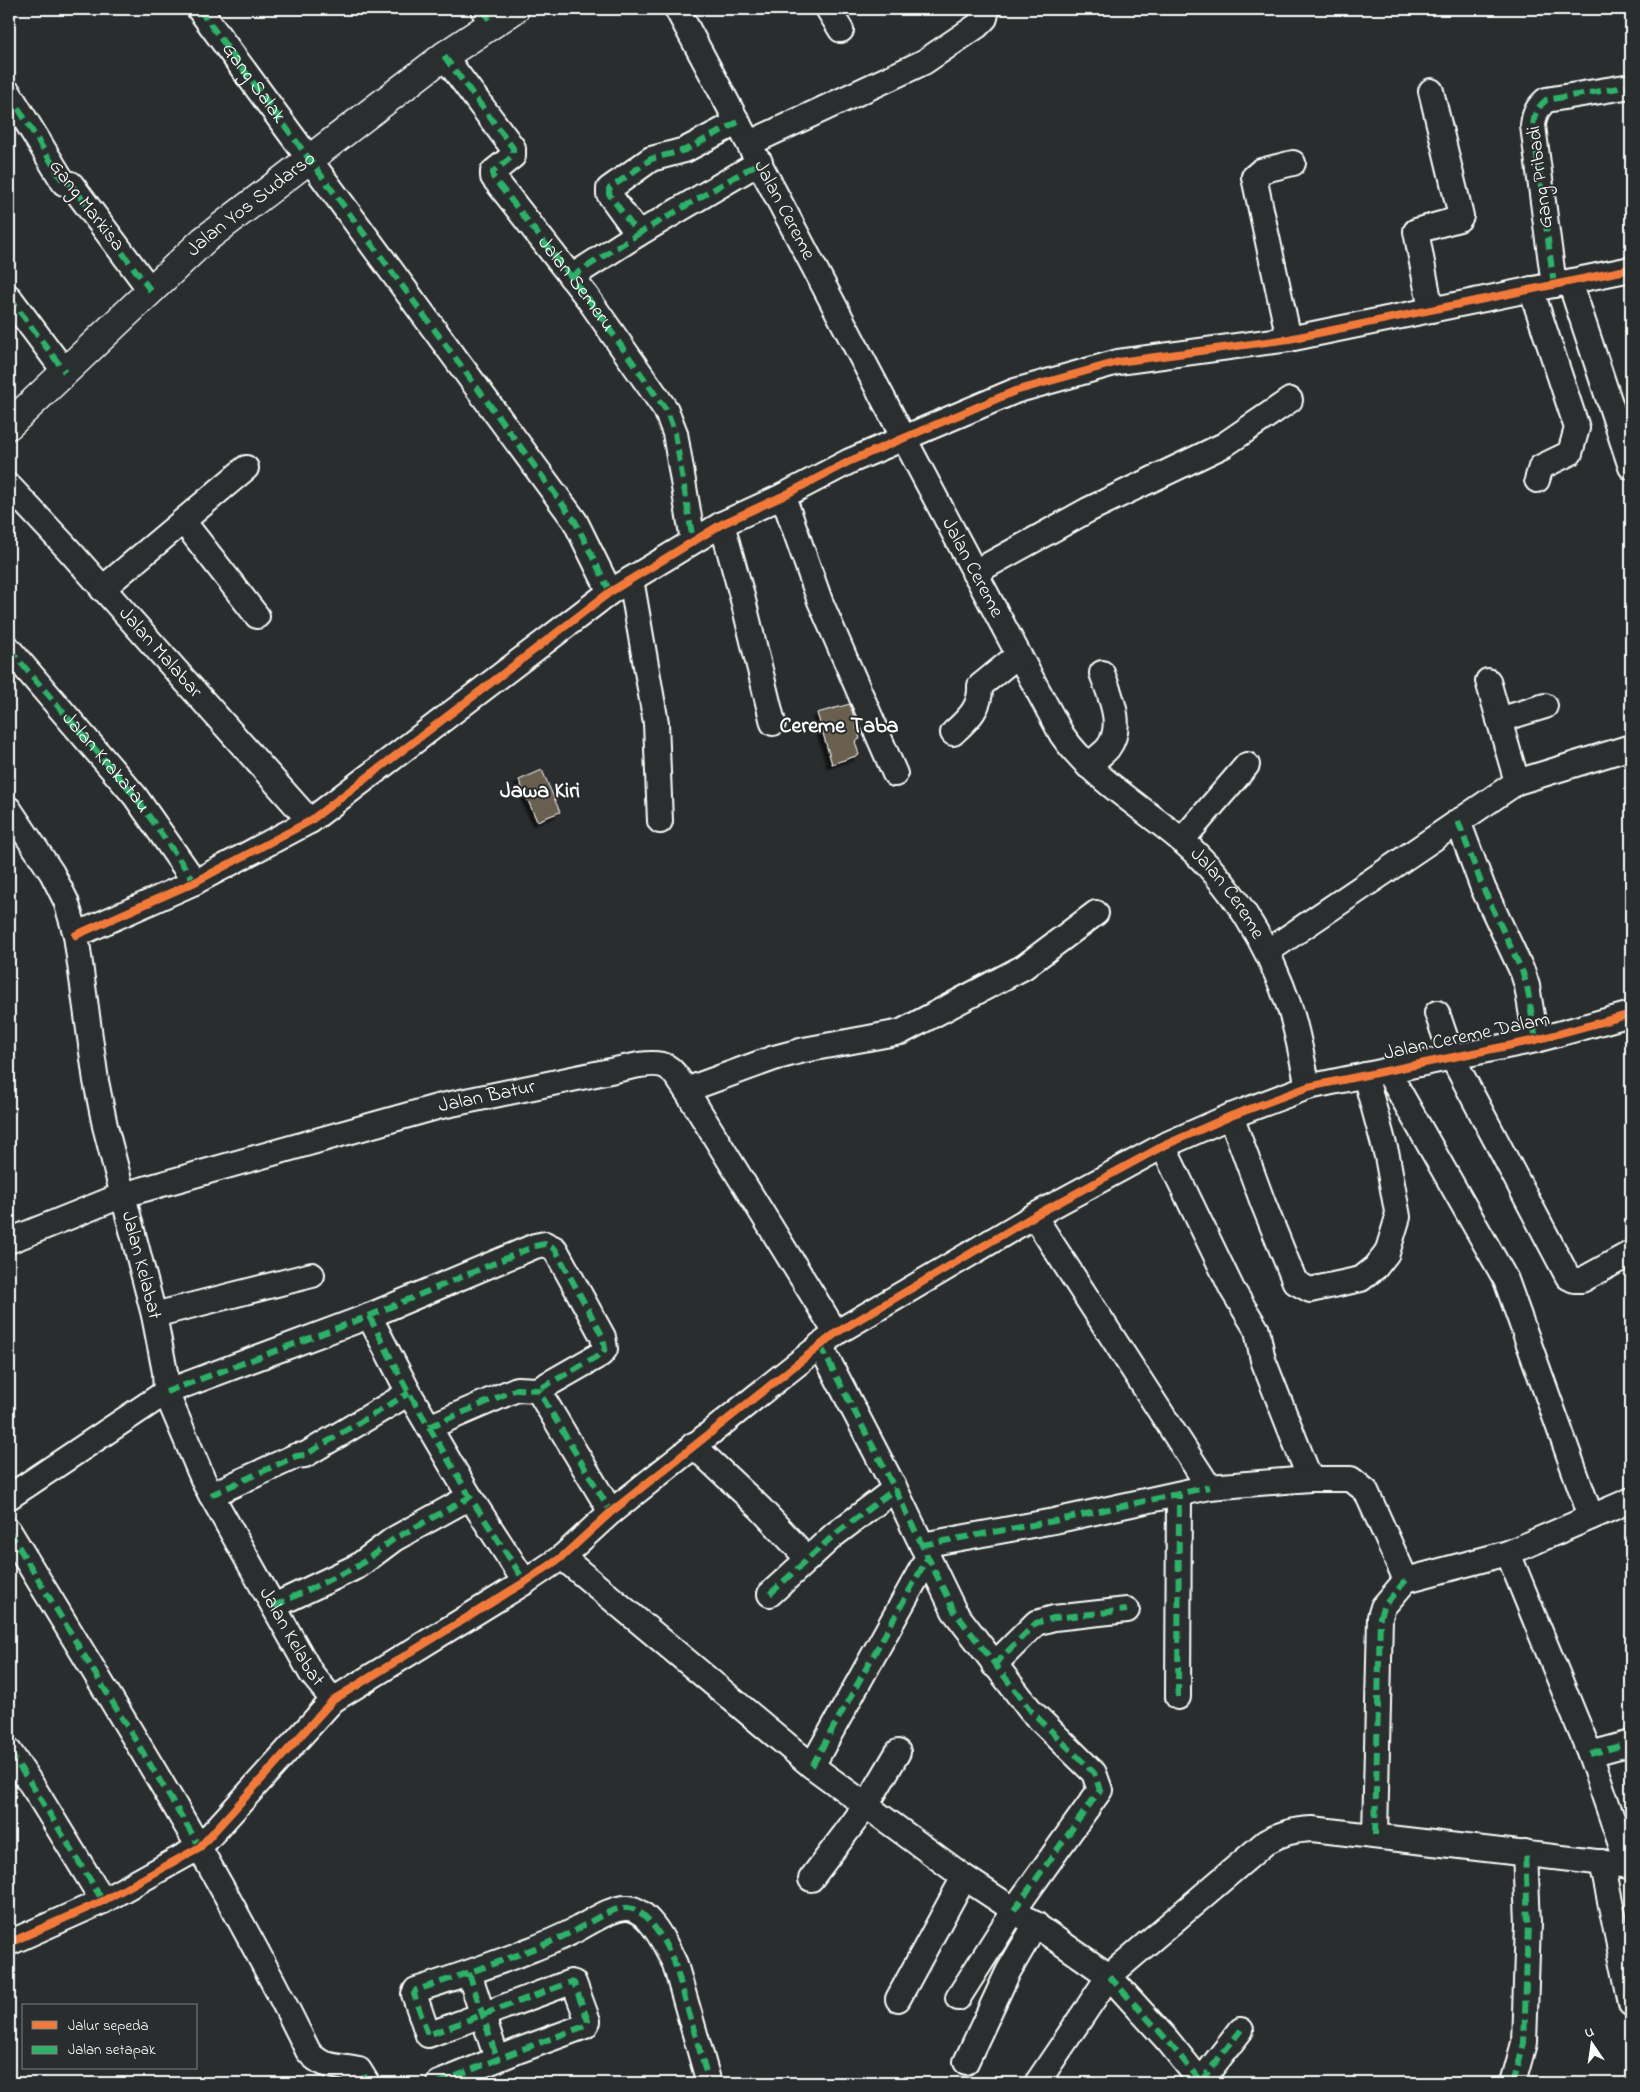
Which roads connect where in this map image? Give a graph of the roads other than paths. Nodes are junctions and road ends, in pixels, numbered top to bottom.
1 (199, 9) edge
2 (515, 9) edge
3 (677, 9) edge
4 (828, 9) edge
5 (987, 9) edge
6 (487, 16) edge
7 (841, 30) dead end
8 (444, 56) junction
9 (1631, 86) edge
10 (1431, 91) dead end
11 (9, 93) edge
12 (738, 122) junction
13 (755, 152) junction
14 (310, 159) junction
15 (1293, 163) dead end
16 (638, 234) junction
17 (1631, 269) edge
18 (571, 277) junction
19 (1562, 283) junction
20 (1531, 289) junction
21 (151, 291) junction
22 (9, 297) edge
23 (1430, 310) junction
24 (1289, 339) junction
25 (65, 372) junction
26 (1290, 400) dead end
27 (9, 425) edge
28 (902, 438) junction
29 (1631, 467) edge
30 (246, 468) dead end
31 (1538, 480) dead end
32 (9, 486) edge
33 (783, 496) junction
34 (183, 521) junction
35 (722, 524) junction
36 (693, 541) junction
37 (974, 573) junction
38 (630, 579) junction
39 (102, 589) junction
40 (610, 592) junction
41 (257, 616) dead end
42 (9, 649) edge
43 (1018, 655) junction
44 (1102, 673) dead end
45 (1488, 681) dead end
46 (1545, 706) dead end
47 (1499, 720) junction
48 (773, 723) dead end
49 (953, 732) dead end
50 (1631, 747) edge
51 (1247, 764) dead end
52 (1088, 766) junction
53 (895, 774) dead end
54 (1516, 782) junction
55 (9, 809) edge
56 (1458, 820) junction
57 (310, 821) junction
58 (660, 821) dead end
59 (1182, 840) junction
60 (195, 882) junction
61 (1096, 913) dead end
62 (76, 935) junction
63 (1268, 951) junction
64 (1437, 1013) dead end
65 (1631, 1014) edge
66 (1536, 1040) junction
67 (1452, 1057) junction
68 (1376, 1073) junction
69 (1308, 1087) junction
70 (686, 1090) junction
71 (1231, 1116) junction
72 (1163, 1146) junction
73 (123, 1195) junction
74 (1034, 1216) junction
75 (9, 1241) edge
76 (1631, 1253) edge
77 (312, 1275) dead end
78 (154, 1315) junction
79 (369, 1316) junction
80 (828, 1339) junction
81 (538, 1390) junction
82 (166, 1392) junction
83 (409, 1393) junction
84 (429, 1427) junction
85 (693, 1445) junction
86 (1310, 1479) junction
87 (1209, 1487) junction
88 (895, 1489) junction
89 (1179, 1494) junction
90 (211, 1495) junction
91 (9, 1497) edge
92 (470, 1497) junction
93 (1631, 1500) edge
94 (611, 1512) junction
95 (1591, 1517) junction
96 (9, 1531) edge
97 (925, 1551) junction
98 (1508, 1554) junction
99 (562, 1557) junction
100 (808, 1559) junction
101 (1406, 1580) junction
102 (525, 1582) junction
103 (770, 1594) dead end
104 (274, 1606) junction
105 (1127, 1610) dead end
106 (994, 1665) junction
107 (1178, 1697) dead end
108 (333, 1700) junction
109 (1631, 1743) edge
110 (9, 1751) edge
111 (898, 1752) dead end
112 (1590, 1754) junction
113 (812, 1766) junction
114 (866, 1806) junction
115 (1375, 1836) junction
116 (200, 1847) junction
117 (1525, 1853) junction
118 (1602, 1862) junction
119 (1630, 1866) edge
120 (964, 1878) junction
121 (811, 1879) dead end
122 (103, 1901) junction
123 (1014, 1910) junction
124 (1036, 1924) junction
125 (9, 1943) edge
126 (469, 1973) junction
127 (1109, 1976) junction
128 (958, 1998) dead end
129 (898, 1999) dead end
130 (1631, 2003) edge
131 (482, 2015) junction
132 (1241, 2030) dead end
133 (497, 2059) junction
134 (966, 2062) dead end
135 (1201, 2082) edge
136 (367, 2083) edge
137 (440, 2083) edge
138 (709, 2083) edge
139 (1037, 2083) edge
140 (1513, 2083) edge

1 - 14 street, Gang Salak
2 - 6 highway, Jalan Yos Sudarso
3 - 12 street, Jalan Cereme
4 - 7 street
5 - 13 street
6 - 8 highway, Jalan Yos Sudarso
8 - 14 highway, Jalan Yos Sudarso
8 - 18 street, Jalan Semeru
9 - 19 street, Gang Pribadi
10 - 23 street
11 - 21 street, Gang Markisa
12 - 13 street, Jalan Cereme
12 - 16 street
13 - 16 street
13 - 28 street, Jalan Cereme
14 - 21 highway, Jalan Yos Sudarso
14 - 40 street, Gang Salak
15 - 24 street
16 - 18 street
17 - 19 street
18 - 36 street, Jalan Semeru
19 - 20 street
19 - 29 street, Gang Pribadi
20 - 23 street
20 - 31 street
21 - 25 highway, Jalan Yos Sudarso
22 - 25 street
23 - 24 street
24 - 28 street
25 - 27 highway, Jalan Yos Sudarso
26 - 37 street
28 - 33 street
28 - 37 street, Jalan Cereme
30 - 34 street
32 - 39 street, Jalan Malabar
33 - 35 street
33 - 53 street
34 - 39 street
34 - 41 street
35 - 36 street
35 - 48 street
36 - 38 street
37 - 43 street, Jalan Cereme
38 - 40 street
38 - 58 street
39 - 57 street, Jalan Malabar
40 - 57 street
42 - 60 street, Jalan Krakatau
43 - 49 street
43 - 52 street, Jalan Cereme
44 - 52 street
45 - 47 street
46 - 47 street
47 - 54 street
50 - 54 street
51 - 59 street
52 - 59 street, Jalan Cereme
54 - 56 street
55 - 62 street, Jalan Kelabat
56 - 63 street
56 - 66 street
57 - 60 street
59 - 63 street, Jalan Cereme
60 - 62 street
61 - 70 street
62 - 73 street, Jalan Kelabat
63 - 69 street, Jalan Cereme
64 - 67 street
65 - 66 street, Jalan Cereme Dalam
66 - 67 street, Jalan Cereme Dalam
67 - 68 street, Jalan Cereme Dalam
67 - 76 street
68 - 69 street, Jalan Cereme Dalam
68 - 71 street
68 - 95 street
69 - 71 street, Jalan Cereme Dalam
70 - 73 street, Jalan Batur
70 - 80 street, Jalan Batur
71 - 72 street, Jalan Cereme Dalam
72 - 74 street, Jalan Cereme Dalam
72 - 86 street
73 - 75 street, Jalan Batur
73 - 78 street, Jalan Kelabat
74 - 80 street, Jalan Cereme Dalam
74 - 87 street
77 - 78 street
78 - 82 street, Jalan Kelabat
79 - 81 street
79 - 82 street
79 - 83 street
80 - 85 street, Jalan Cereme Dalam
80 - 88 street, Jalan Batur
81 - 84 street
81 - 94 street
82 - 90 street, Jalan Kelabat
82 - 91 street
83 - 84 street
83 - 90 street
84 - 92 street
85 - 94 street, Jalan Cereme Dalam
85 - 100 street
86 - 87 street
86 - 101 street
87 - 89 street
88 - 97 street, Jalan Batur
88 - 100 street
89 - 97 street
89 - 107 street
90 - 104 street, Jalan Kelabat
92 - 102 street
92 - 104 street
93 - 95 street
94 - 99 street, Jalan Cereme Dalam
95 - 98 street
96 - 116 street
97 - 106 street, Jalan Batur
97 - 113 street
98 - 101 street
98 - 112 street
99 - 102 street, Jalan Cereme Dalam
99 - 113 street
100 - 103 street
101 - 115 street
102 - 108 street, Jalan Cereme Dalam
104 - 108 street, Jalan Kelabat
105 - 106 street
106 - 123 street, Jalan Batur
108 - 116 street, Jalan Cereme Dalam
109 - 112 street
110 - 122 street
111 - 114 street
112 - 119 street
113 - 114 street
114 - 120 street
114 - 121 street
115 - 117 street
115 - 127 street
116 - 122 street, Jalan Cereme Dalam
116 - 136 street
117 - 118 street
117 - 140 street
118 - 119 street
118 - 130 street
120 - 123 street
120 - 129 street
122 - 125 street, Jalan Cereme Dalam
123 - 124 street
123 - 128 street
124 - 127 street
124 - 134 street
126 - 131 street
126 - 131 street
126 - 138 street
127 - 135 street
127 - 139 street
131 - 133 street
131 - 133 street
132 - 135 street
133 - 137 street

